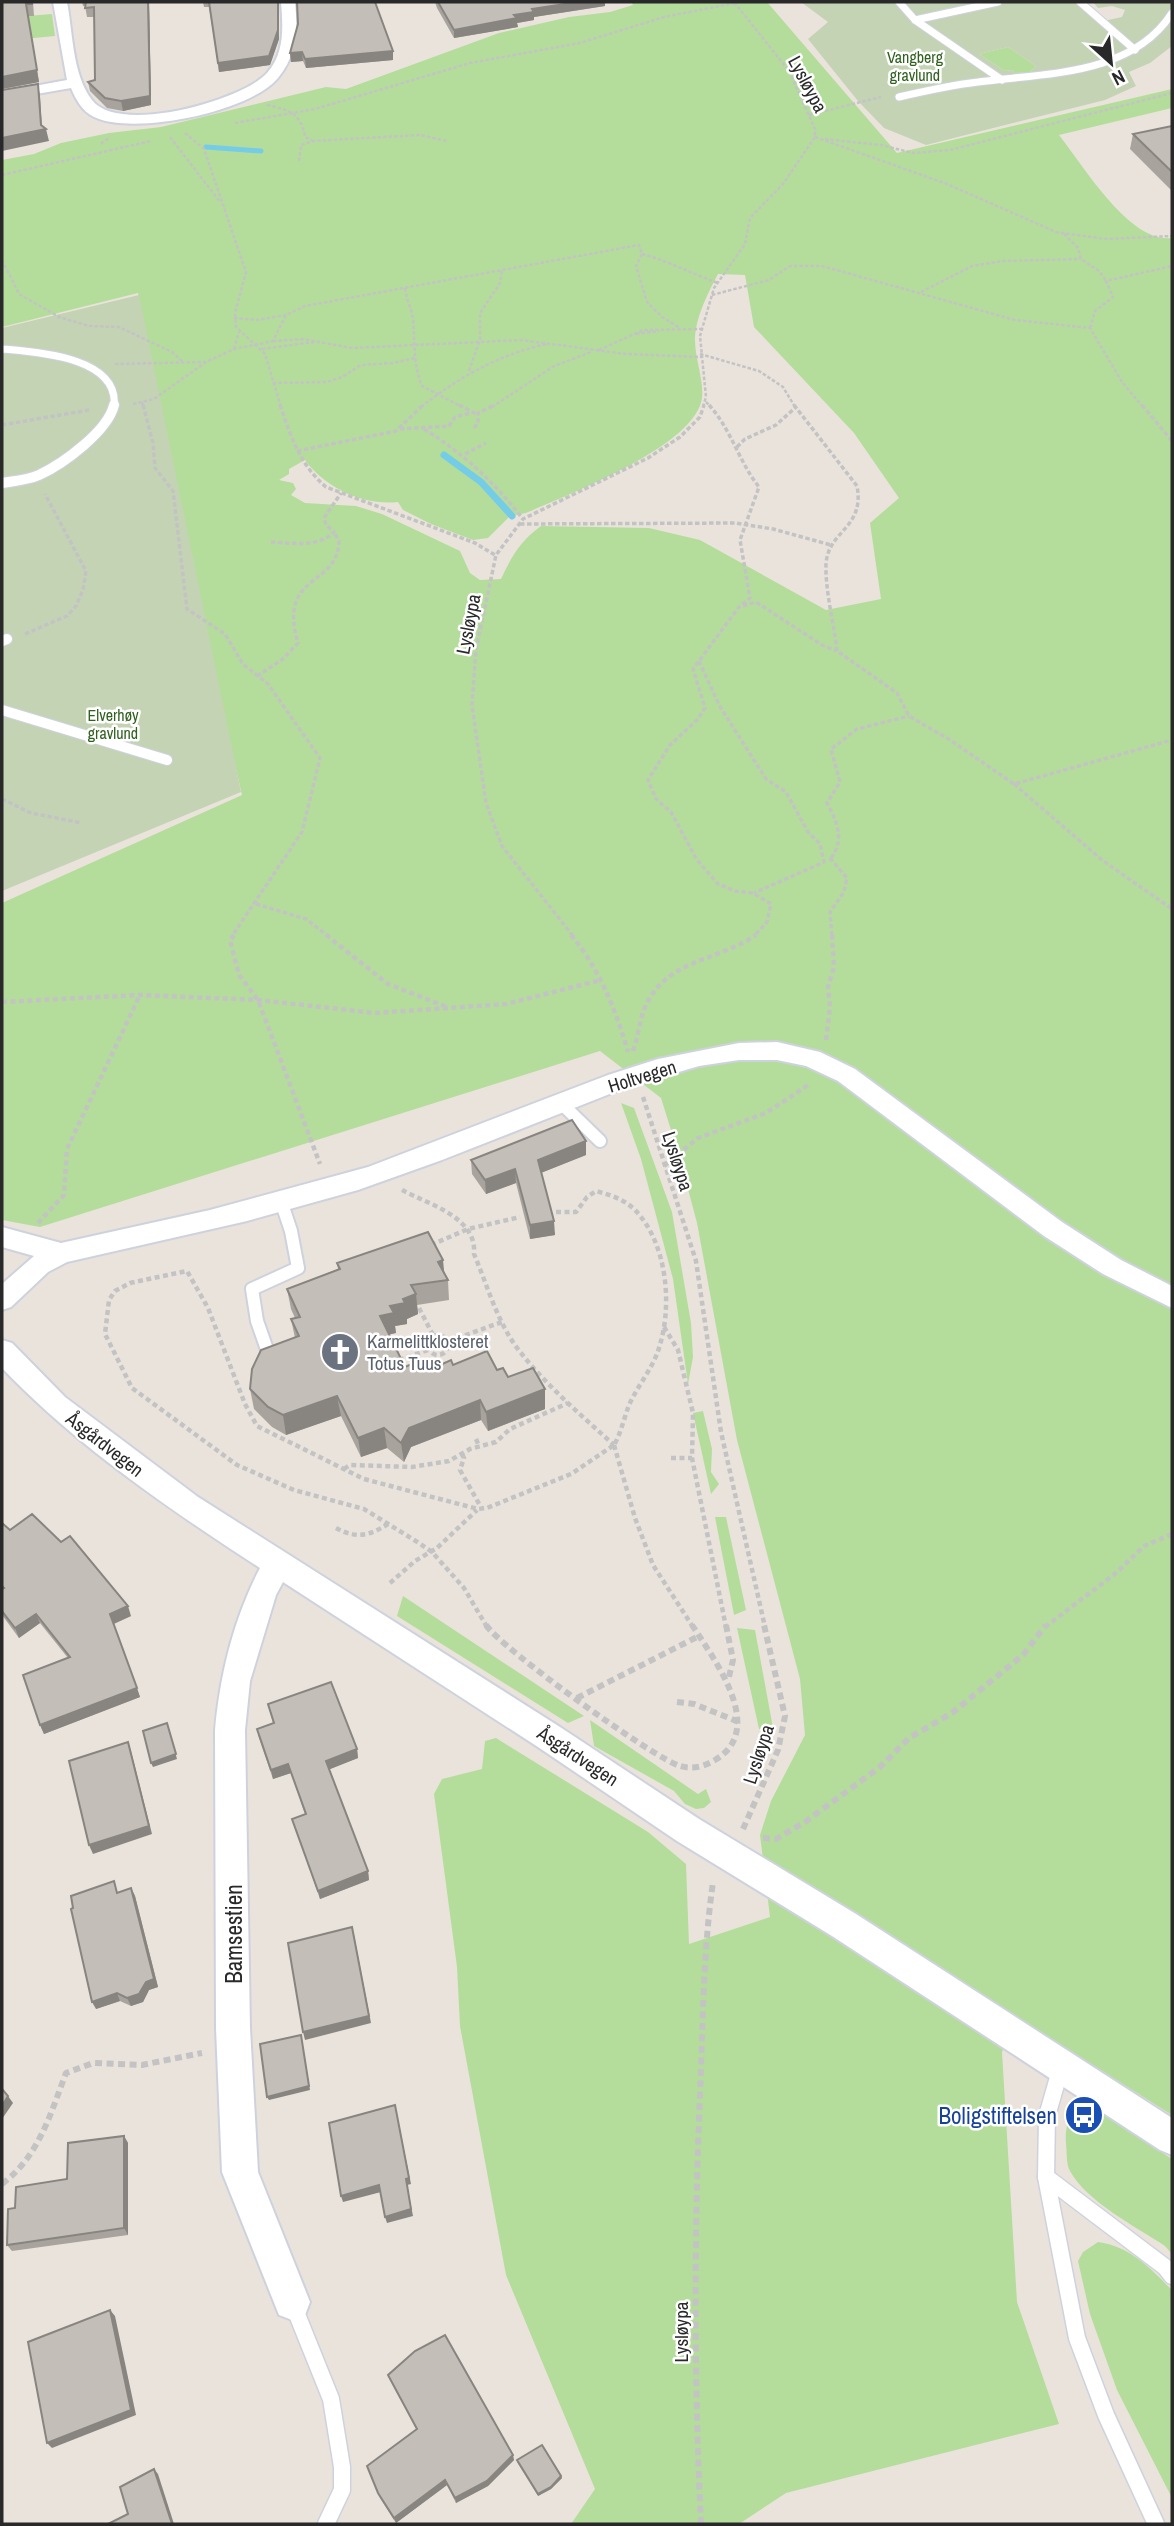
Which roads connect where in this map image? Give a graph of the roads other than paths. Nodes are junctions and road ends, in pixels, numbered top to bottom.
1 (60, 2) edge
2 (288, 2) edge
3 (899, 2) edge
4 (998, 2) edge
5 (1080, 2) edge
6 (1172, 13) edge
7 (915, 20) junction
8 (1135, 50) junction
9 (1002, 80) junction
10 (76, 83) junction
11 (2, 96) edge
12 (899, 97) dead end
13 (2, 349) edge
14 (2, 483) edge
15 (2, 710) edge
16 (167, 760) dead end
17 (561, 1103) junction
18 (600, 1141) dead end
19 (282, 1204) junction
20 (11, 1239) edge
21 (61, 1253) junction
22 (1172, 1298) edge
23 (2, 1300) edge
24 (2, 1351) edge
25 (270, 1358) edge
26 (277, 1564) junction
27 (1061, 2067) junction
28 (1172, 2138) edge
29 (1046, 2177) junction
30 (1172, 2276) edge
31 (292, 2302) joint
32 (326, 2524) edge
33 (1156, 2524) edge

1 - 10 street
2 - 10 street
3 - 7 lane
4 - 7 lane
5 - 8 lane
6 - 8 lane
7 - 9 lane
8 - 9 lane
9 - 12 lane
10 - 11 street
13 - 14 lane
15 - 16 lane
17 - 18 lane
17 - 19 street, Holtvegen
17 - 22 street, Holtvegen
19 - 21 street, Holtvegen
19 - 25 lane
20 - 21 street, Holtvegen
21 - 23 street, Holtvegen
24 - 26 street, Åsgårdvegen
26 - 27 street, Åsgårdvegen
26 - 31 street, Bamsestien
27 - 28 street, Åsgårdvegen
27 - 29 lane
29 - 30 lane
29 - 33 lane
31 - 32 lane

